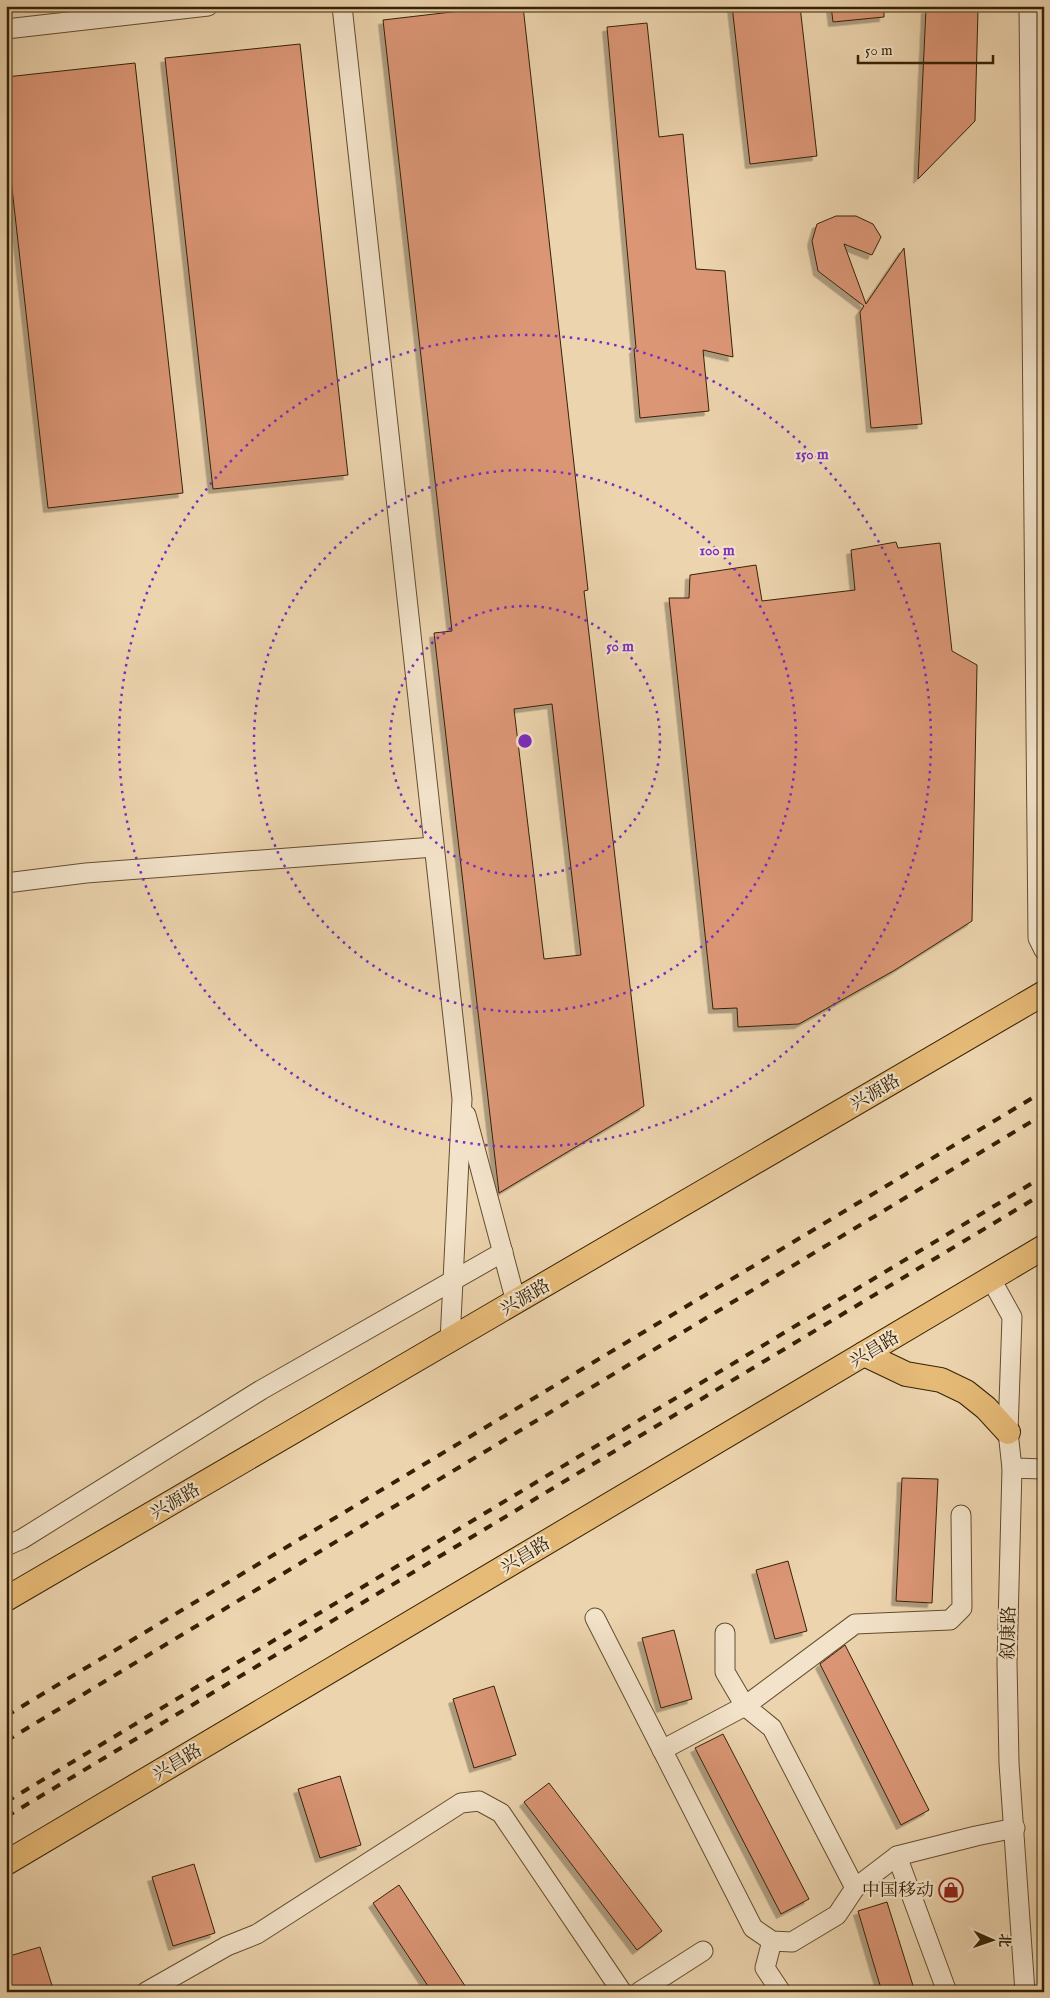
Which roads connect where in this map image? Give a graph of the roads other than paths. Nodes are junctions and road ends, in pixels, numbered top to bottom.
1 (208, 6) edge
2 (342, 6) edge
3 (1029, 6) edge
4 (6, 29) edge
5 (434, 847) junction
6 (6, 883) edge
7 (1044, 950) edge
8 (1044, 993) edge
9 (462, 1099) junction
10 (1044, 1247) edge
11 (503, 1252) junction
12 (991, 1279) junction
13 (452, 1282) junction
14 (516, 1302) junction
15 (450, 1341) junction
16 (864, 1354) junction
17 (1008, 1432) junction
18 (1012, 1468) junction
19 (1044, 1469) edge
20 (961, 1515) dead end
21 (6, 1546) edge
22 (6, 1599) edge
23 (595, 1618) dead end
24 (726, 1633) dead end
25 (746, 1706) junction
26 (662, 1750) junction
27 (1015, 1828) junction
28 (897, 1856) junction
29 (6, 1864) edge
30 (855, 1888) junction
31 (772, 1941) junction
32 (703, 1951) dead end
33 (146, 1992) edge
34 (622, 1992) edge
35 (639, 1992) edge
36 (781, 1992) edge
37 (947, 1992) edge
38 (1025, 1992) edge

1 - 4 street
2 - 5 street
3 - 7 street
5 - 6 street
5 - 9 street
8 - 14 main road, 兴源路
9 - 11 street
9 - 13 street
10 - 12 main road, 兴昌路
11 - 13 street
11 - 14 street
12 - 16 main road, 兴昌路
12 - 17 street, 叙康路
13 - 15 street
13 - 21 street
14 - 15 main road, 兴源路
15 - 22 main road, 兴源路
16 - 17 main road
16 - 29 main road, 兴昌路
17 - 18 street, 叙康路
18 - 19 street
18 - 27 street, 叙康路
20 - 25 street
23 - 26 street
24 - 25 street
25 - 26 street
25 - 30 street
26 - 31 street
27 - 28 street
27 - 38 street, 叙康路
28 - 30 street
28 - 37 street
30 - 31 street
31 - 36 street
32 - 35 street
33 - 34 street

